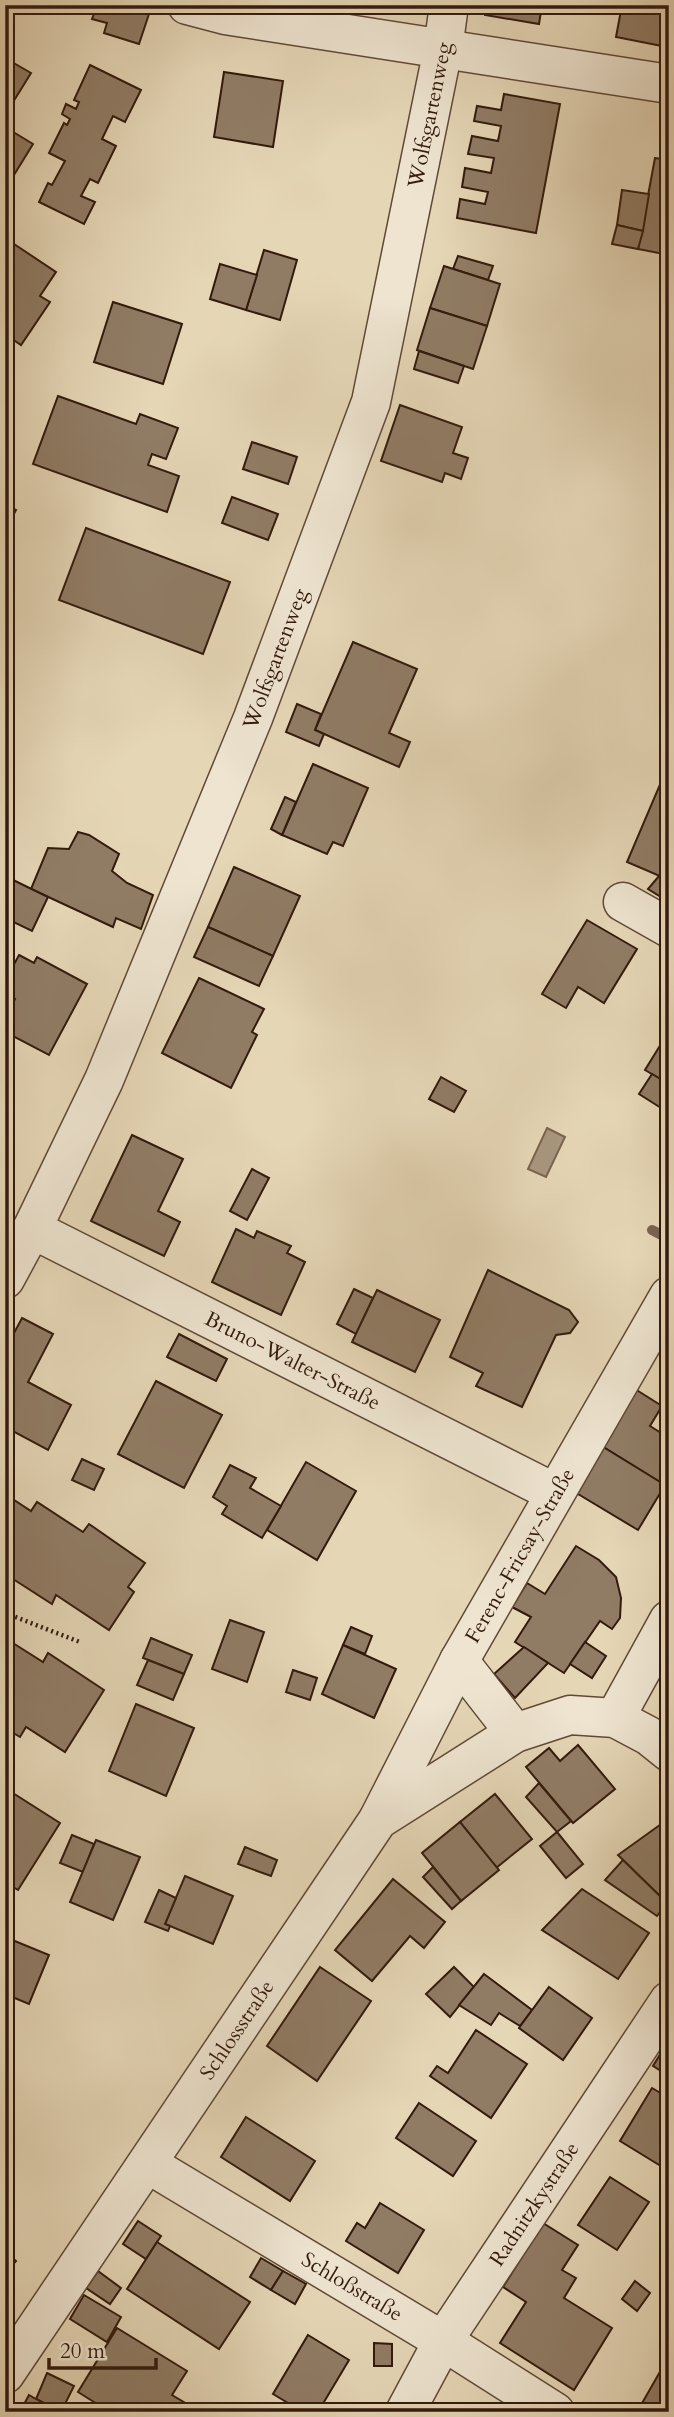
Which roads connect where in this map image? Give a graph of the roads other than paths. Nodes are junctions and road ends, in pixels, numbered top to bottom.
1 (187, 5) edge
2 (449, 5) edge
3 (443, 49) junction
4 (669, 84) edge
5 (623, 902) dead end
6 (669, 928) edge
7 (32, 1229) junction
8 (5, 1279) edge
9 (669, 1296) edge
10 (555, 1493) junction
11 (669, 1620) edge
12 (459, 1661) junction
13 (615, 1718) junction
14 (515, 1733) junction
15 (669, 1752) edge
16 (378, 1820) junction
17 (669, 2001) edge
18 (148, 2164) junction
19 (443, 2341) junction
20 (5, 2374) edge
21 (405, 2412) edge
22 (555, 2412) edge

1 - 3 street
2 - 3 street, Wolfsgartenweg
3 - 4 street
3 - 7 street, Wolfsgartenweg
5 - 6 street
7 - 8 street, Wolfsgartenweg
7 - 10 street, Bruno-Walter-Straße
9 - 10 street, Ferenc-Fricsay-Straße
10 - 12 street, Ferenc-Fricsay-Straße
11 - 13 street
12 - 14 street
12 - 16 street, Ferenc-Fricsay-Straße
13 - 14 street, Schlossstraße
13 - 15 street, Schlossstraße
14 - 16 street, Schlossstraße
16 - 18 street, Schlossstraße
17 - 19 street, Radnitzkystraße
18 - 19 street, Schloßstraße
18 - 20 street, Schlossstraße
19 - 21 street, Radnitzkystraße
19 - 22 street, Schloßstraße

